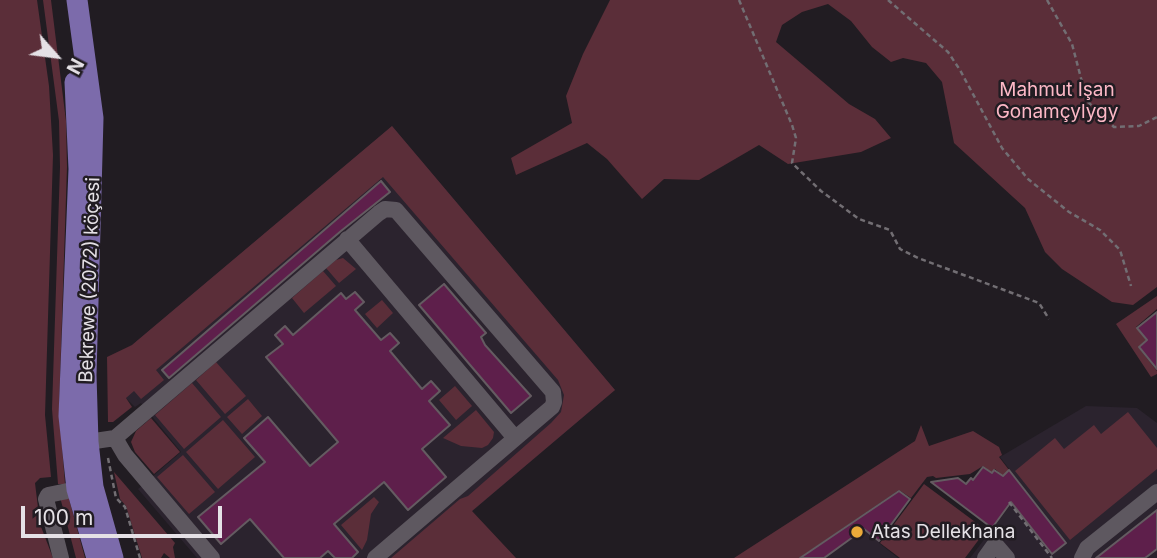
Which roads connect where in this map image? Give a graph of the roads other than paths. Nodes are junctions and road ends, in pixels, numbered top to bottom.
1 (63, 0) edge
2 (77, 0) edge
3 (347, 239) junction
4 (115, 438) junction
5 (515, 438) junction
6 (88, 442) junction
7 (78, 489) junction
8 (1157, 492) edge
9 (61, 558) edge
10 (97, 558) edge
11 (113, 558) edge
12 (212, 558) edge
13 (375, 558) edge
14 (985, 558) edge
15 (1007, 558) edge
16 (1082, 558) edge

1 - 7 main road, Bekrewe (2072) köçesi
2 - 6 main road, Bekrewe (2072) köçesi
3 - 4 lane
3 - 5 lane
3 - 5 lane
4 - 6 lane
4 - 12 lane
5 - 13 lane
6 - 11 main road, Bekrewe (2072) köçesi
7 - 9 lane
7 - 10 main road, Bekrewe (2072) köçesi
8 - 16 lane
14 - 15 lane

